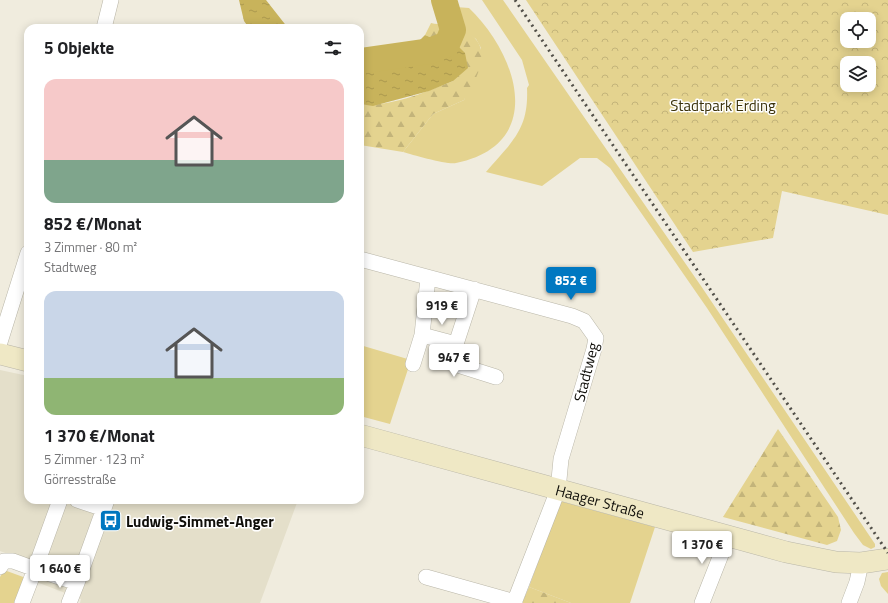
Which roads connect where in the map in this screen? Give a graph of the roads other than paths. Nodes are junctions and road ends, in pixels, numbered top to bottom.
1 (111, 0) edge
2 (105, 24) edge
3 (364, 260) edge
4 (24, 267) edge
5 (428, 278) junction
6 (474, 289) junction
7 (422, 335) junction
8 (0, 342) edge
9 (456, 344) junction
10 (0, 354) edge
11 (24, 360) edge
12 (413, 364) dead end
13 (496, 377) dead end
14 (364, 436) edge
15 (558, 490) junction
16 (59, 504) edge
17 (106, 505) edge
18 (728, 537) junction
19 (888, 559) edge
20 (860, 563) junction
21 (0, 567) edge
22 (35, 569) junction
23 (426, 576) dead end
24 (77, 583) junction
25 (514, 602) edge
26 (22, 603) edge
27 (69, 603) edge
28 (702, 603) edge
29 (849, 603) edge

1 - 2 street
3 - 5 street, Stadtweg
4 - 8 street
5 - 6 street, Stadtweg
5 - 7 street
6 - 9 street
6 - 15 street, Stadtweg
7 - 9 street
7 - 12 street
9 - 13 street
10 - 11 street
14 - 15 street, Haager Straße
15 - 18 street, Haager Straße
15 - 25 street
16 - 22 street
17 - 24 street
18 - 20 street, Haager Straße
18 - 28 street
19 - 20 street, Haager Straße
20 - 29 street
21 - 22 street
22 - 24 street
22 - 26 street
23 - 25 street
24 - 27 street

